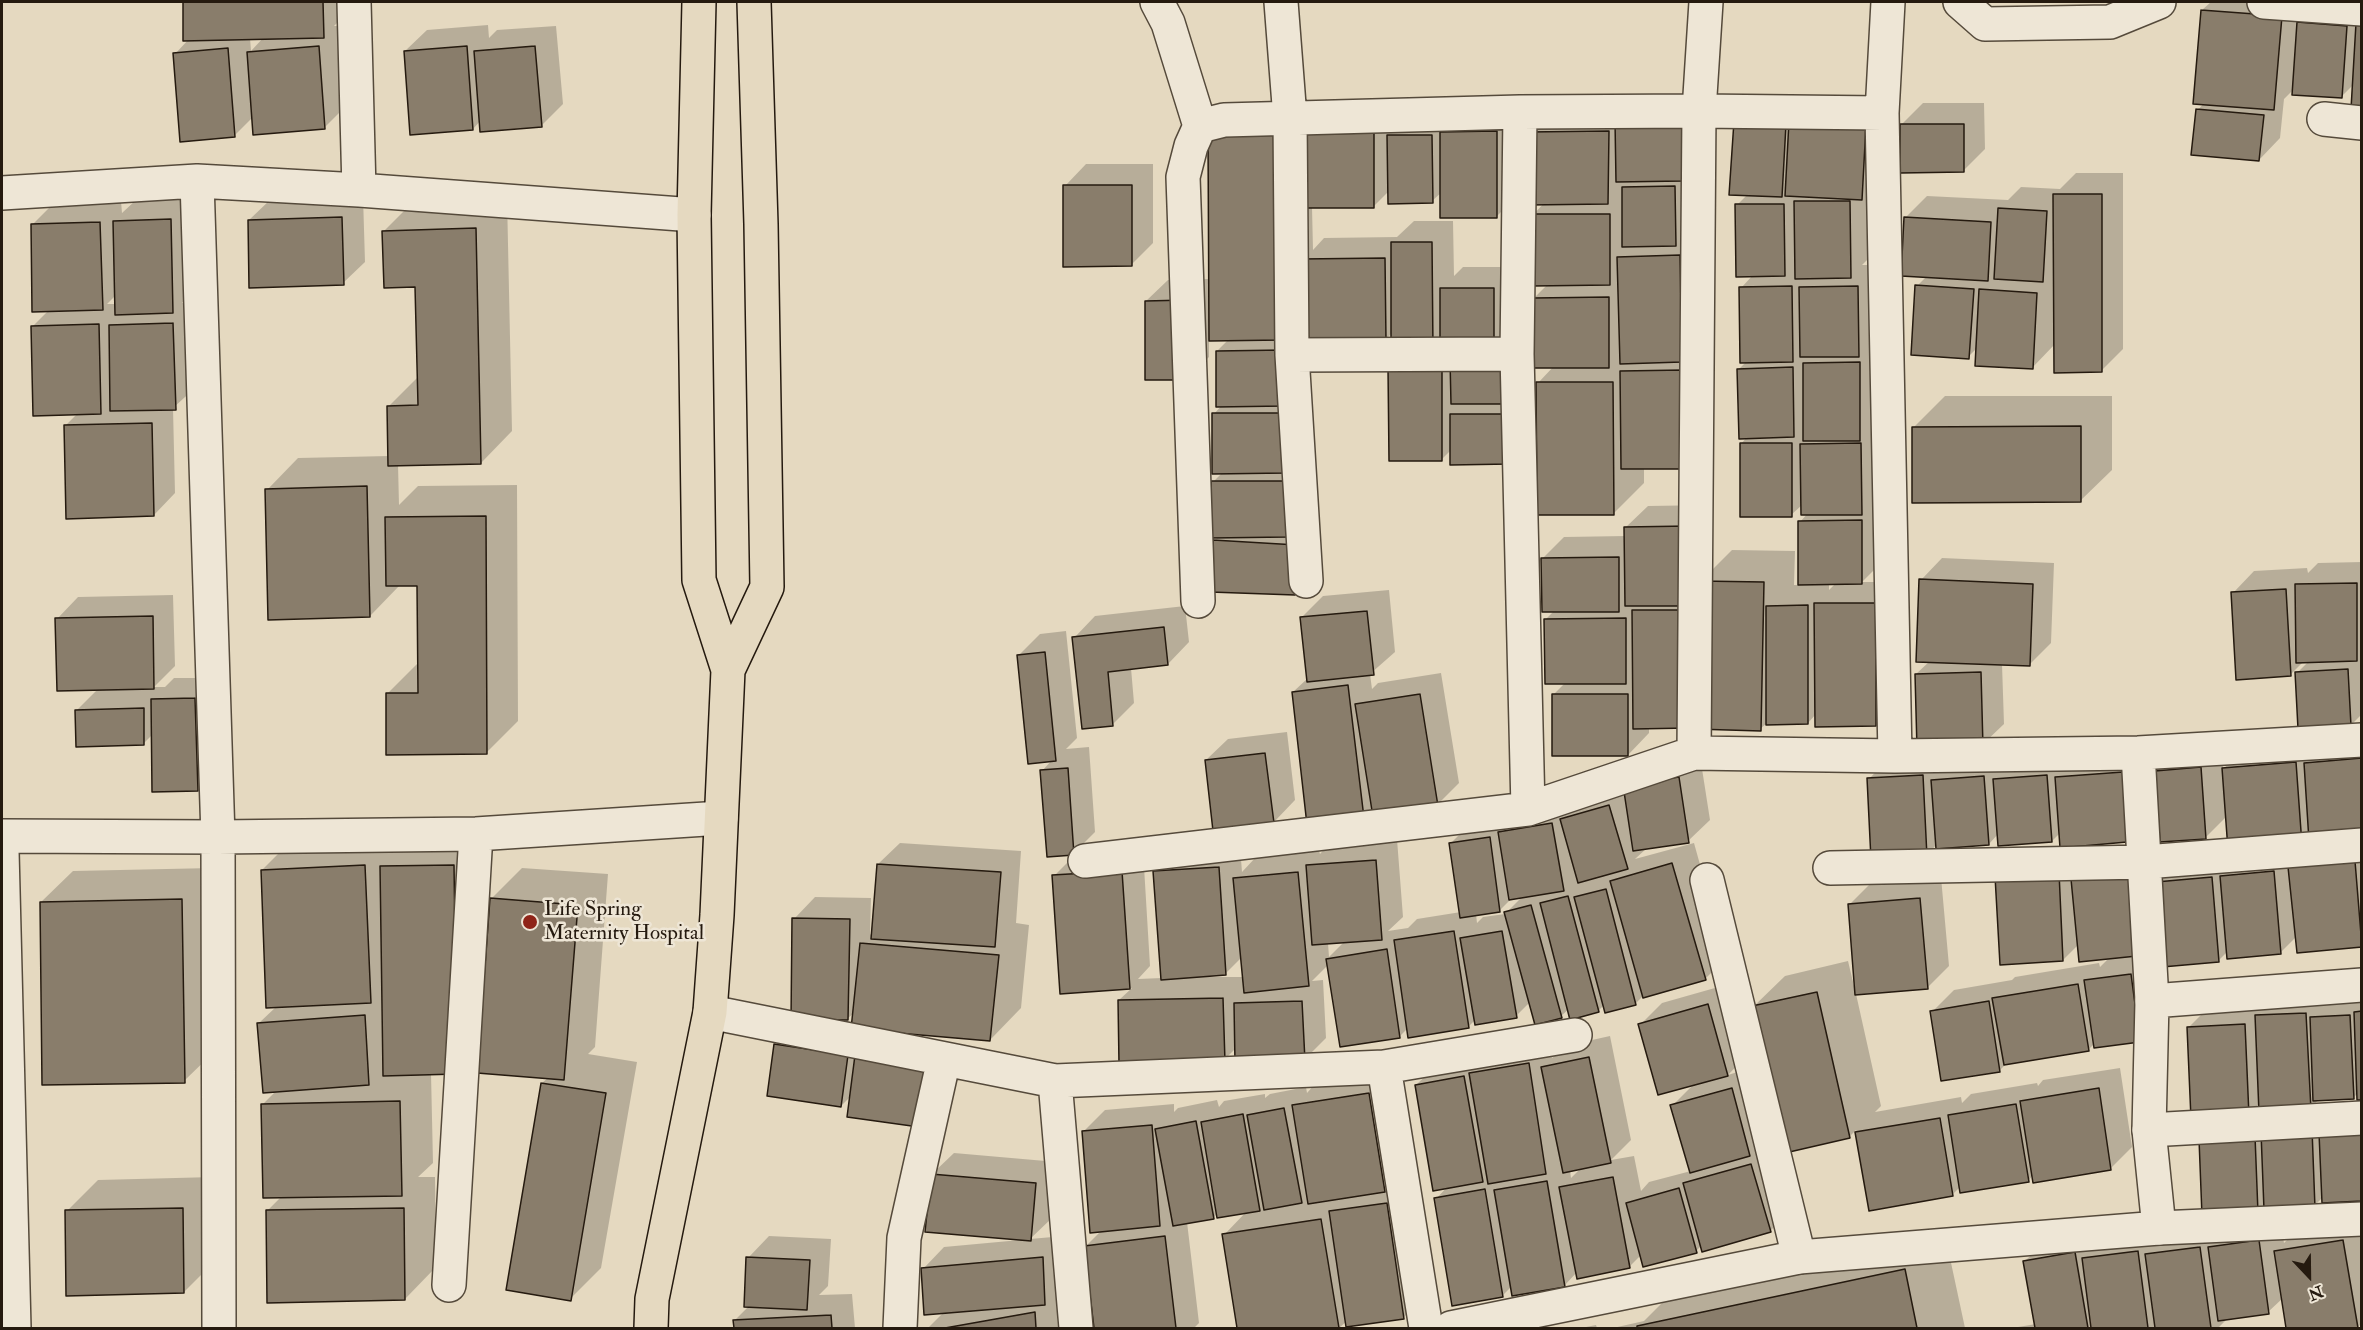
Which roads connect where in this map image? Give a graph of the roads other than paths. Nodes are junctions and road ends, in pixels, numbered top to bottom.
1 (354, 2) edge
2 (699, 2) edge
3 (754, 2) edge
4 (1157, 2) edge
5 (1281, 2) edge
6 (1706, 2) edge
7 (1888, 2) edge
8 (1960, 2) edge
9 (2158, 2) edge
10 (2264, 2) edge
11 (2361, 9) edge
12 (1699, 111) junction
13 (1520, 112) junction
14 (1881, 113) junction
15 (1290, 118) junction
16 (2324, 118) dead end
17 (2361, 123) edge
18 (1200, 126) junction
19 (197, 181) junction
20 (358, 190) junction
21 (2, 193) edge
22 (694, 215) junction
23 (1517, 354) junction
24 (1292, 355) junction
25 (1306, 581) dead end
26 (1198, 601) dead end
27 (728, 670) junction
28 (2361, 740) edge
29 (1694, 753) junction
30 (2138, 753) junction
31 (1895, 756) junction
32 (1527, 809) junction
33 (721, 818) junction
34 (476, 834) junction
35 (2, 836) edge
36 (218, 837) junction
37 (2361, 845) edge
38 (2, 851) edge
39 (1085, 861) dead end
40 (2145, 861) junction
41 (1830, 868) dead end
42 (1707, 880) dead end
43 (2361, 985) edge
44 (2152, 1001) junction
45 (710, 1012) junction
46 (1575, 1035) dead end
47 (944, 1059) junction
48 (1384, 1067) junction
49 (1055, 1081) junction
50 (2361, 1118) edge
51 (2149, 1130) junction
52 (2361, 1219) edge
53 (2159, 1228) junction
54 (1799, 1257) junction
55 (449, 1285) dead end
56 (1489, 1325) edge
57 (14, 1329) edge
58 (219, 1329) edge
59 (651, 1329) edge
60 (900, 1329) edge
61 (1076, 1329) edge
62 (1426, 1329) edge
63 (1451, 1329) edge

1 - 20 street
2 - 22 main road
3 - 27 main road
4 - 18 street
5 - 15 street
6 - 12 street
7 - 14 street
8 - 9 street
10 - 11 street
12 - 13 street
12 - 14 street
12 - 29 street
13 - 15 street
13 - 23 street
14 - 31 street
15 - 18 street
15 - 24 street
16 - 17 street
18 - 26 street
19 - 20 street
19 - 21 street
19 - 36 street
20 - 22 street
22 - 27 main road
23 - 24 street
23 - 32 street
24 - 25 street
27 - 33 main road
28 - 30 street
29 - 31 street
29 - 32 street
30 - 31 street
30 - 40 street
32 - 39 street
33 - 34 street
33 - 45 main road
34 - 36 street
34 - 55 street
35 - 36 street
36 - 58 street
37 - 40 street
38 - 57 street
40 - 41 street
40 - 44 street
42 - 54 street
43 - 44 street
44 - 51 street
45 - 47 street
45 - 59 main road
46 - 48 street
47 - 49 street
47 - 60 street
48 - 49 street
48 - 62 street
49 - 61 street
50 - 51 street
51 - 53 street
52 - 53 street
53 - 54 street
54 - 56 street
56 - 63 street

